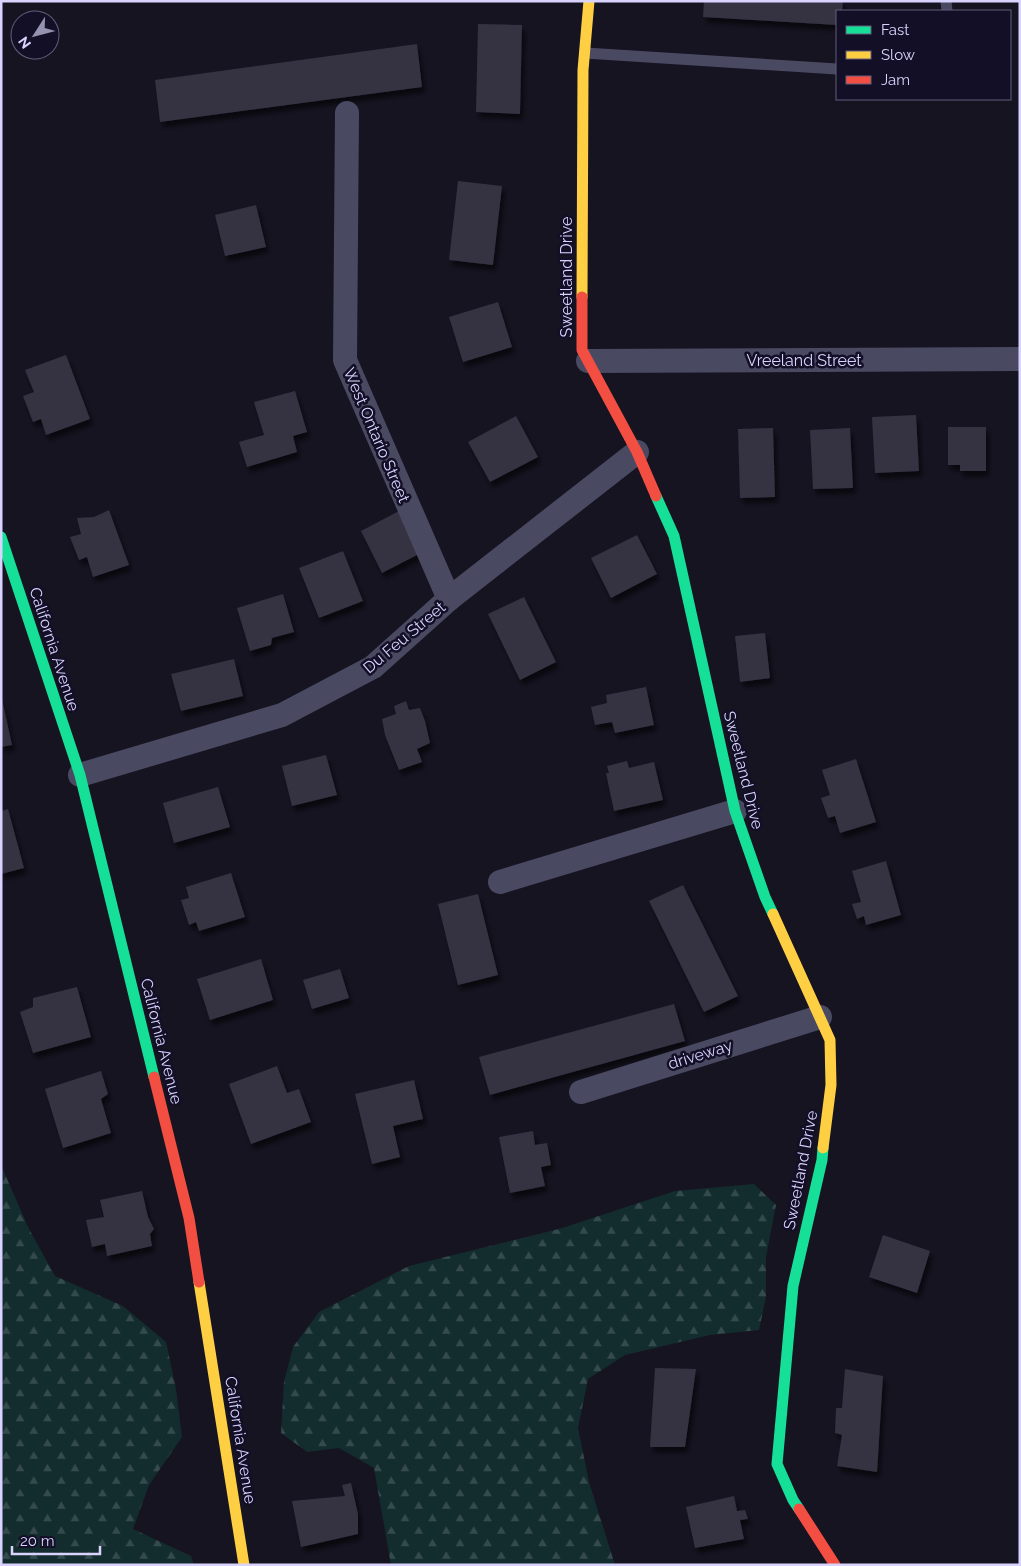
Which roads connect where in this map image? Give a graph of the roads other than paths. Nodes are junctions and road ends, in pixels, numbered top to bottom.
1 (589, 1) edge
2 (584, 53) junction
3 (836, 69) edge
4 (347, 113) dead end
5 (1020, 359) edge
6 (588, 361) junction
7 (637, 452) junction
8 (1, 536) edge
9 (449, 600) junction
10 (80, 775) junction
11 (735, 811) junction
12 (500, 882) dead end
13 (820, 1017) junction
14 (581, 1092) dead end
15 (244, 1565) edge
16 (835, 1565) edge

1 - 2 street, Sweetland Drive
2 - 3 lane
2 - 6 street, Sweetland Drive
4 - 9 street, West Ontario Street
5 - 6 street, Vreeland Street
6 - 7 street, Sweetland Drive
7 - 9 street, Du Feu Street
7 - 11 street, Sweetland Drive
8 - 10 street, California Avenue
9 - 10 street, Du Feu Street
10 - 15 street, California Avenue
11 - 12 street
11 - 13 street, Sweetland Drive
13 - 14 street, driveway
13 - 16 street, Sweetland Drive

